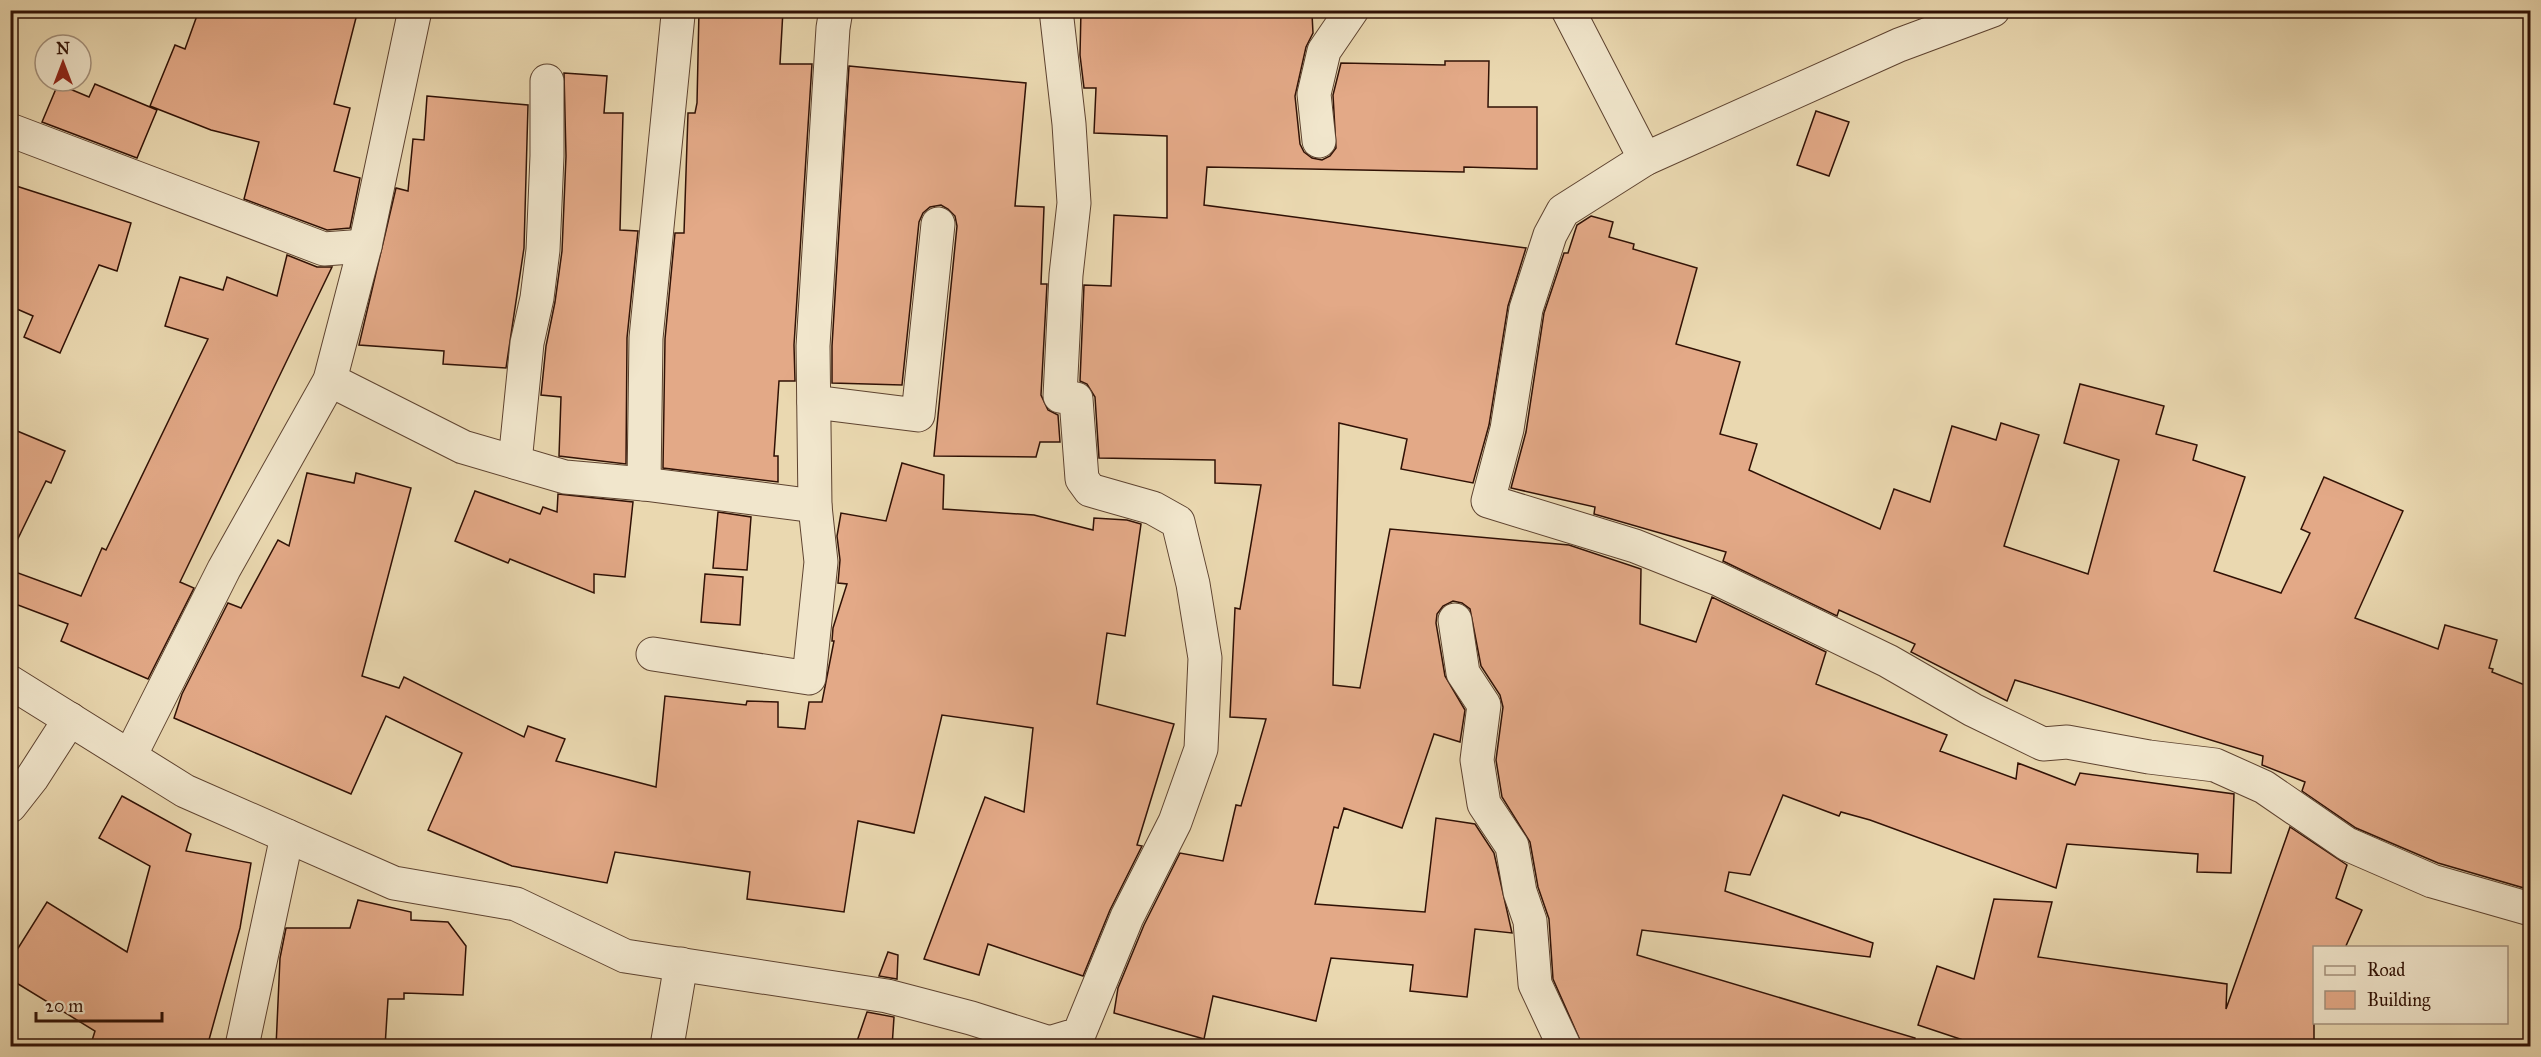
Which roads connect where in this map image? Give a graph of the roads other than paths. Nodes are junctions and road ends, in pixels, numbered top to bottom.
1 (416, 10) edge
2 (836, 10) edge
3 (1056, 10) edge
4 (1352, 10) edge
5 (1568, 10) edge
6 (1993, 10) edge
7 (678, 15) dead end
8 (547, 81) dead end
9 (10, 130) edge
10 (1318, 141) dead end
11 (1645, 159) junction
12 (938, 224) dead end
13 (365, 246) junction
14 (330, 380) junction
15 (814, 402) junction
16 (515, 462) junction
17 (644, 484) junction
18 (814, 506) junction
19 (1455, 620) dead end
20 (653, 654) dead end
21 (10, 682) edge
22 (70, 719) junction
23 (129, 756) junction
24 (10, 806) edge
25 (287, 836) junction
26 (2530, 909) edge
27 (681, 964) junction
28 (1054, 1045) edge
29 (242, 1047) edge
30 (667, 1047) edge
31 (1564, 1047) edge

1 - 13 street
2 - 15 street
3 - 28 street
4 - 10 street
5 - 11 street
6 - 11 street
7 - 17 street
8 - 16 street
9 - 13 street
11 - 26 street
12 - 15 street
13 - 14 street
14 - 16 street
14 - 23 street
15 - 18 street
16 - 17 street
17 - 18 street
18 - 20 street
19 - 31 street
21 - 22 street
22 - 23 street
22 - 24 street
23 - 25 street
25 - 27 street
25 - 29 street
27 - 28 street
27 - 30 street

